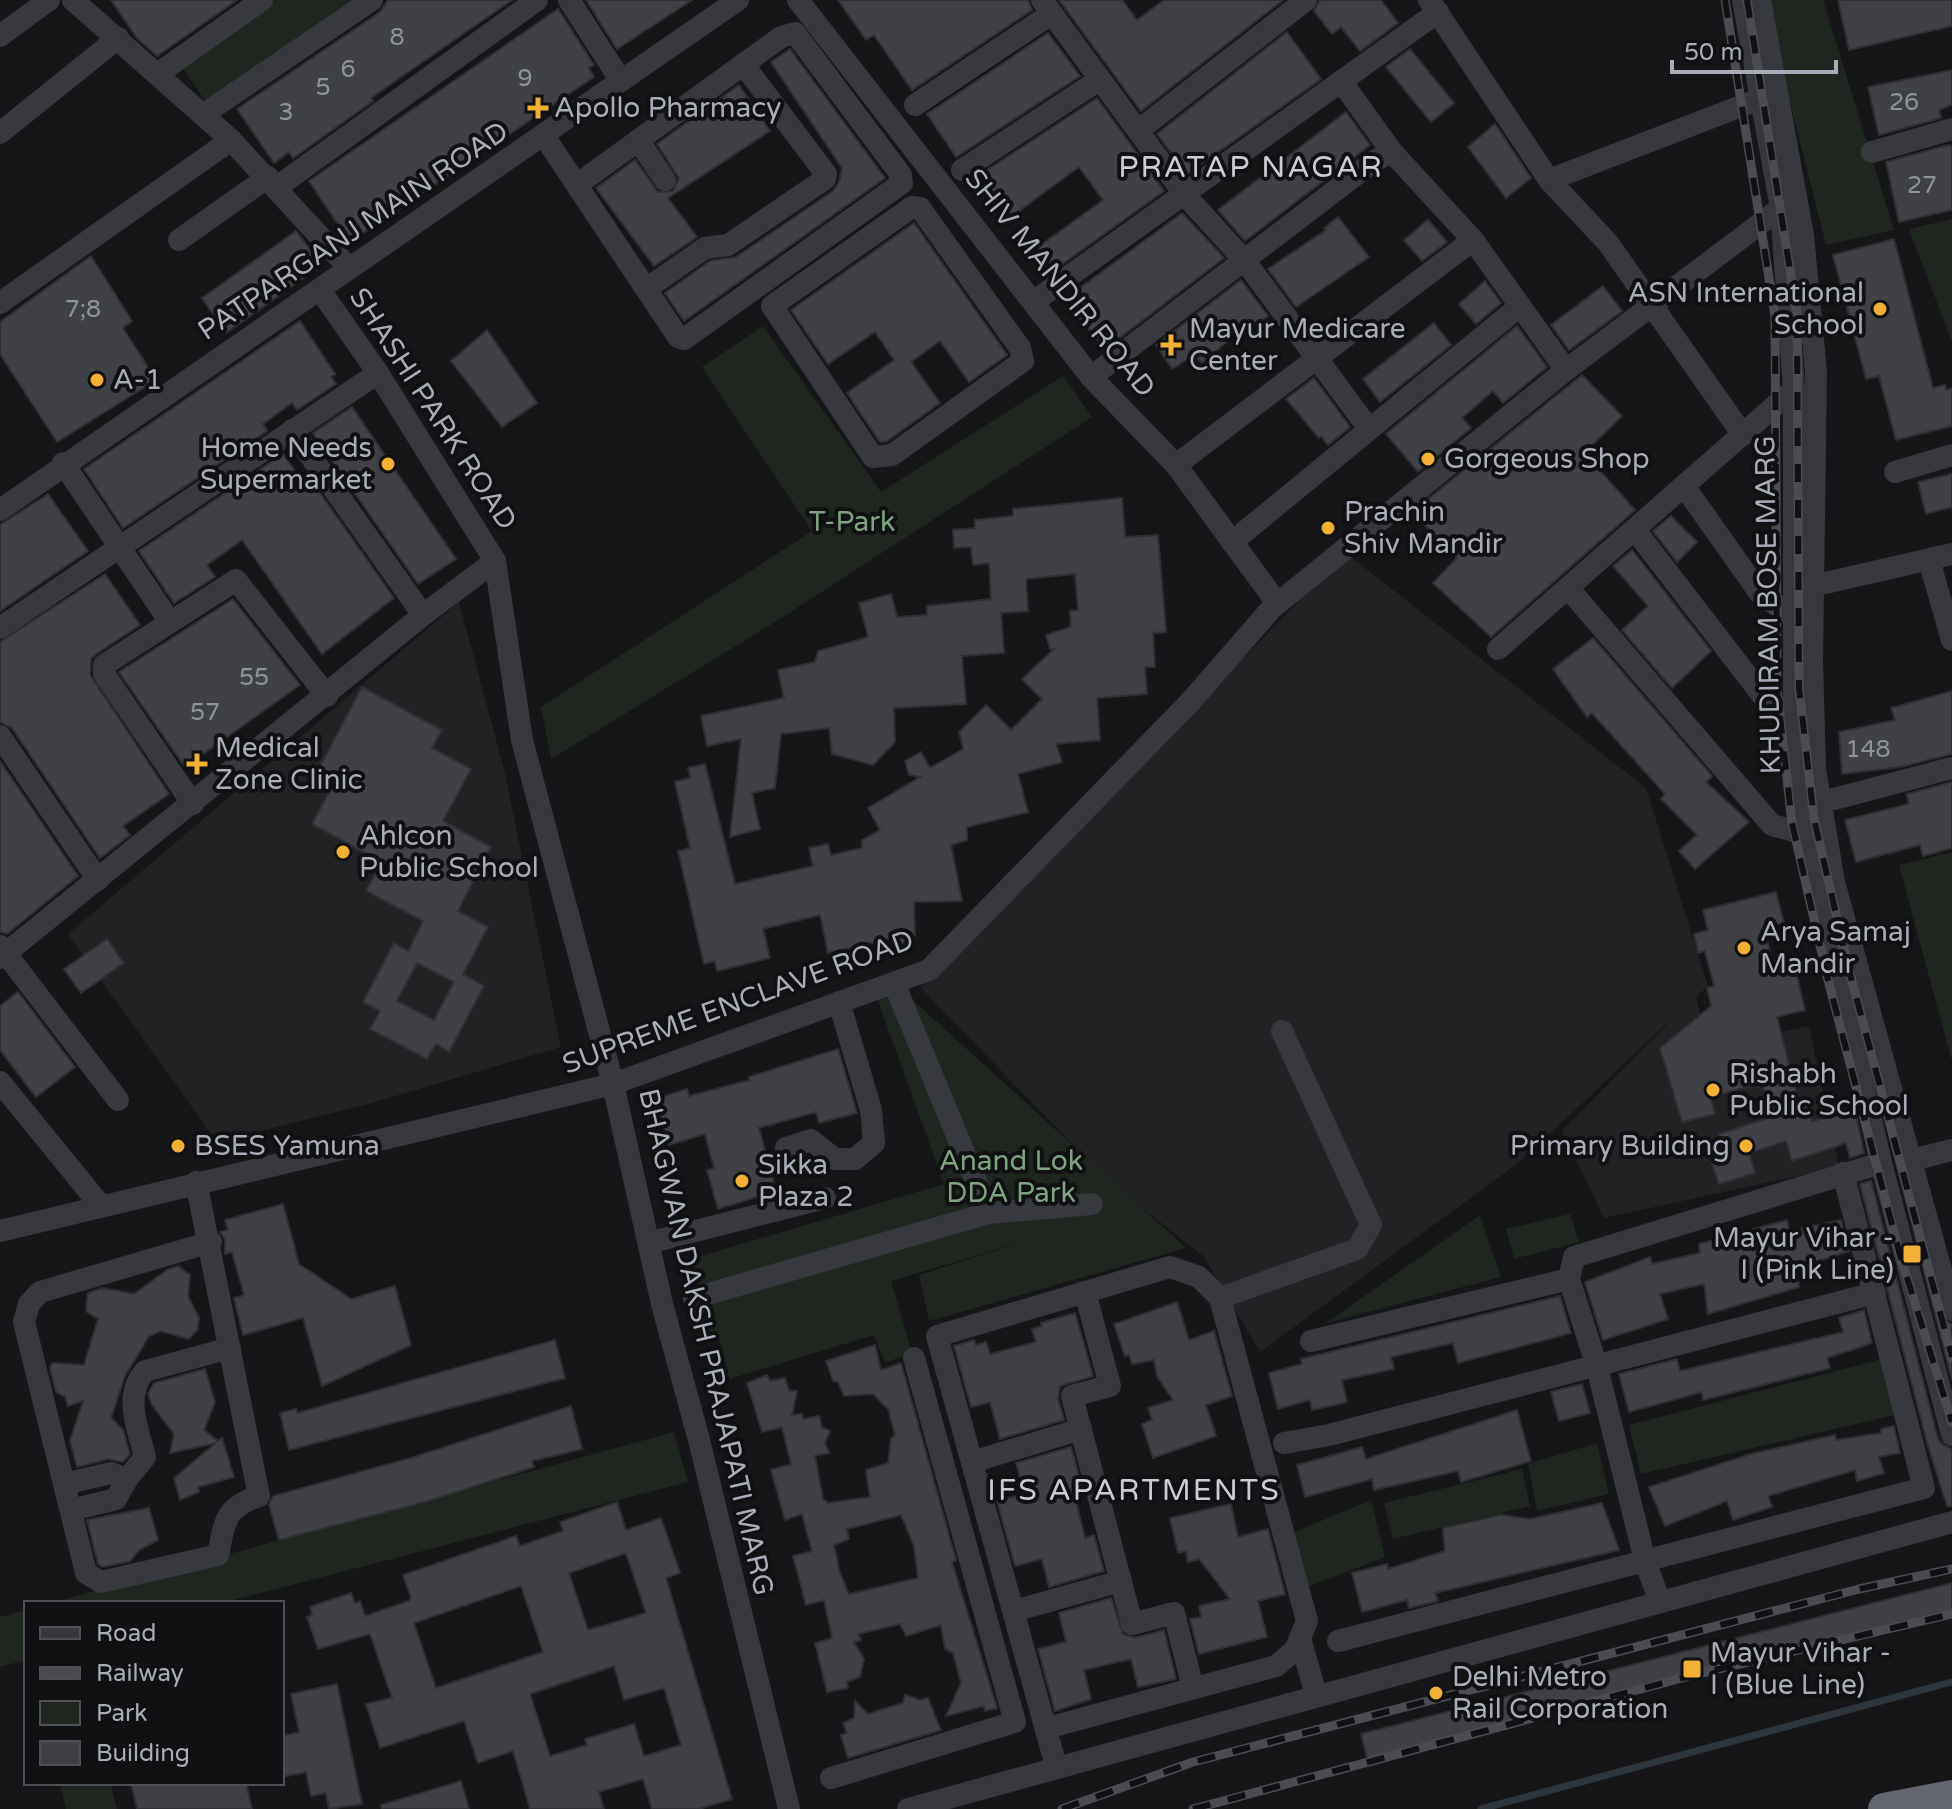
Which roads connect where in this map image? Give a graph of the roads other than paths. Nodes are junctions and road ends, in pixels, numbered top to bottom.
1 (49, 0) edge
2 (262, 0) edge
3 (372, 0) edge
4 (537, 0) edge
5 (569, 0) edge
6 (738, 0) edge
7 (798, 0) edge
8 (1306, 0) edge
9 (1743, 0) edge
10 (1760, 0) edge
11 (85, 3) edge
12 (1434, 6) edge
13 (1046, 7) edge
14 (0, 36) edge
15 (118, 38) junction
16 (743, 64) junction
17 (159, 73) junction
18 (1099, 80) junction
19 (621, 81) junction
20 (1341, 81) junction
21 (1768, 94) junction
22 (915, 105) dead end
23 (204, 114) junction
24 (1952, 129) edge
25 (1139, 130) junction
26 (0, 133) edge
27 (544, 136) junction
28 (231, 140) junction
29 (638, 140) junction
30 (1392, 152) junction
31 (1872, 152) dead end
32 (962, 170) dead end
33 (665, 180) dead end
34 (1549, 180) junction
35 (273, 182) junction
36 (578, 184) junction
37 (1185, 195) junction
38 (1781, 208) junction
39 (179, 240) dead end
40 (1473, 240) junction
41 (1001, 261) junction
42 (1245, 261) junction
43 (348, 267) junction
44 (974, 283) junction
45 (646, 289) junction
46 (320, 290) junction
47 (1033, 302) junction
48 (0, 303) edge
49 (1651, 303) junction
50 (1520, 306) junction
51 (1317, 358) junction
52 (1566, 370) junction
53 (378, 373) junction
54 (1091, 377) junction
55 (1794, 389) junction
56 (1369, 429) junction
57 (292, 430) junction
58 (1743, 435) junction
59 (1952, 455) edge
60 (63, 463) junction
61 (1176, 465) junction
62 (1895, 472) dead end
63 (1684, 486) junction
64 (0, 510) edge
65 (1635, 530) junction
66 (1232, 542) junction
67 (119, 548) junction
68 (1952, 554) edge
69 (1929, 560) junction
70 (495, 561) junction
71 (1568, 588) junction
72 (1803, 588) junction
73 (1277, 603) junction
74 (423, 615) junction
75 (1794, 616) junction
76 (170, 622) junction
77 (0, 628) edge
78 (1952, 640) edge
79 (1498, 649) dead end
80 (327, 696) junction
81 (1794, 715) junction
82 (0, 736) edge
83 (1952, 768) edge
84 (1834, 799) dead end
85 (193, 804) junction
86 (1806, 834) junction
87 (98, 880) junction
88 (2, 953) edge
89 (1846, 964) junction
90 (894, 983) junction
91 (839, 1002) junction
92 (1282, 1031) dead end
93 (0, 1082) edge
94 (613, 1084) junction
95 (118, 1100) dead end
96 (786, 1148) dead end
97 (1952, 1150) edge
98 (1912, 1160) junction
99 (1881, 1163) junction
100 (1843, 1173) junction
101 (196, 1182) junction
102 (825, 1198) dead end
103 (1092, 1204) dead end
104 (101, 1206) junction
105 (989, 1213) junction
106 (1, 1228) edge
107 (211, 1242) junction
108 (648, 1243) junction
109 (1569, 1279) junction
110 (1085, 1292) junction
111 (1875, 1293) junction
112 (694, 1298) dead end
113 (1220, 1298) junction
114 (1952, 1310) edge
115 (1311, 1341) dead end
116 (230, 1348) junction
117 (914, 1358) dead end
118 (1597, 1367) junction
119 (1081, 1429) junction
120 (1952, 1435) edge
121 (1284, 1443) dead end
122 (972, 1462) junction
123 (127, 1479) junction
124 (64, 1484) junction
125 (71, 1510) junction
126 (1952, 1522) edge
127 (1645, 1561) junction
128 (1121, 1581) junction
129 (1660, 1602) junction
130 (1014, 1611) junction
131 (1300, 1638) junction
132 (1338, 1641) dead end
133 (1193, 1688) junction
134 (1316, 1695) junction
135 (1047, 1728) junction
136 (1056, 1766) junction
137 (831, 1778) dead end
138 (1952, 1796) edge
139 (789, 1809) edge
140 (908, 1809) edge
141 (1884, 1809) edge

1 - 14 street
2 - 17 street
3 - 23 street
4 - 35 street
5 - 19 street
6 - 19 street, PATPARGANJ MAIN ROAD
7 - 41 street, SHIV MANDIR ROAD
8 - 25 street
9 - 21 street, KHUDIRAM BOSE MARG
10 - 21 street, KHUDIRAM BOSE MARG
11 - 15 street, SHASHI PARK ROAD
12 - 20 street
12 - 34 street
13 - 18 street
13 - 22 street
15 - 17 street, SHASHI PARK ROAD
15 - 26 street
16 - 29 street
16 - 45 street
16 - 45 street
17 - 23 street, SHASHI PARK ROAD
18 - 25 street
18 - 32 street
19 - 27 street, PATPARGANJ MAIN ROAD
20 - 30 street
20 - 37 street
21 - 34 street
21 - 38 street, KHUDIRAM BOSE MARG
21 - 72 street, KHUDIRAM BOSE MARG
23 - 28 street, SHASHI PARK ROAD
24 - 31 street
25 - 37 street
27 - 36 street
27 - 43 street, PATPARGANJ MAIN ROAD
28 - 35 street, SHASHI PARK ROAD
28 - 48 street
29 - 33 street
29 - 36 street
30 - 40 street
30 - 42 street
34 - 49 street
35 - 39 street
35 - 43 street, SHASHI PARK ROAD
36 - 45 street
37 - 42 street
37 - 47 street
38 - 49 street, SUPREME ENCLAVE ROAD
38 - 55 street, KHUDIRAM BOSE MARG
40 - 50 street
40 - 51 street
41 - 44 street
41 - 47 street, SHIV MANDIR ROAD
42 - 51 street
42 - 54 street
43 - 46 street, PATPARGANJ MAIN ROAD
44 - 44 street
46 - 53 street, SHASHI PARK ROAD
46 - 60 street, PATPARGANJ MAIN ROAD
47 - 54 street, SHIV MANDIR ROAD
49 - 52 street, SUPREME ENCLAVE ROAD
49 - 58 street
50 - 52 street
50 - 56 street
51 - 56 street
51 - 61 street
52 - 73 street, SUPREME ENCLAVE ROAD
53 - 57 street
53 - 70 street, SHASHI PARK ROAD
54 - 61 street, SHIV MANDIR ROAD
55 - 58 street
55 - 72 street, KHUDIRAM BOSE MARG
56 - 66 street
57 - 67 street
57 - 74 street
58 - 63 street
59 - 62 street
60 - 64 street, PATPARGANJ MAIN ROAD
60 - 67 street
61 - 66 street, SHIV MANDIR ROAD
63 - 65 street
63 - 75 street
65 - 71 street
65 - 81 street
66 - 73 street, SHIV MANDIR ROAD
67 - 76 street
67 - 77 street
68 - 69 street
69 - 72 street
69 - 78 street
70 - 74 street
70 - 94 street, BHAGWAN DAKSH PRAJAPATI MARG
71 - 79 street
71 - 86 street
72 - 75 street, KHUDIRAM BOSE MARG
72 - 89 street, KHUDIRAM BOSE MARG
73 - 90 street, SUPREME ENCLAVE ROAD
74 - 80 street
75 - 81 street, KHUDIRAM BOSE MARG
76 - 80 street
76 - 85 street
80 - 85 street
81 - 86 street, KHUDIRAM BOSE MARG
82 - 87 street
83 - 84 street
85 - 87 street
86 - 89 street, KHUDIRAM BOSE MARG
87 - 88 street
88 - 95 street
89 - 98 street, KHUDIRAM BOSE MARG
89 - 99 street, KHUDIRAM BOSE MARG
90 - 91 street, SUPREME ENCLAVE ROAD
90 - 105 street
91 - 94 street, SUPREME ENCLAVE ROAD
91 - 96 street
92 - 113 street
93 - 104 street
94 - 101 street, SUPREME ENCLAVE ROAD
94 - 108 street, BHAGWAN DAKSH PRAJAPATI MARG
97 - 98 street
98 - 114 street, KHUDIRAM BOSE MARG
99 - 100 street
99 - 120 street, KHUDIRAM BOSE MARG
100 - 109 street
100 - 111 street
101 - 104 street, SUPREME ENCLAVE ROAD
101 - 107 street
102 - 108 street
103 - 105 street
104 - 106 street, SUPREME ENCLAVE ROAD
105 - 112 street
107 - 116 street
107 - 124 street
108 - 139 street, BHAGWAN DAKSH PRAJAPATI MARG
109 - 115 street
109 - 118 street
110 - 113 street
110 - 119 street
110 - 122 street
111 - 118 street
111 - 127 street
113 - 131 street
116 - 123 street
116 - 125 street
117 - 137 street
118 - 121 street
118 - 127 street
119 - 122 street
119 - 128 street
122 - 130 street
123 - 124 street
123 - 125 street
124 - 125 street
126 - 129 street
127 - 129 street
127 - 132 street
128 - 130 street
128 - 133 street
129 - 134 street
130 - 135 street
131 - 133 street
131 - 134 street
133 - 135 street
134 - 136 street
135 - 136 street
136 - 140 street
138 - 141 highway

